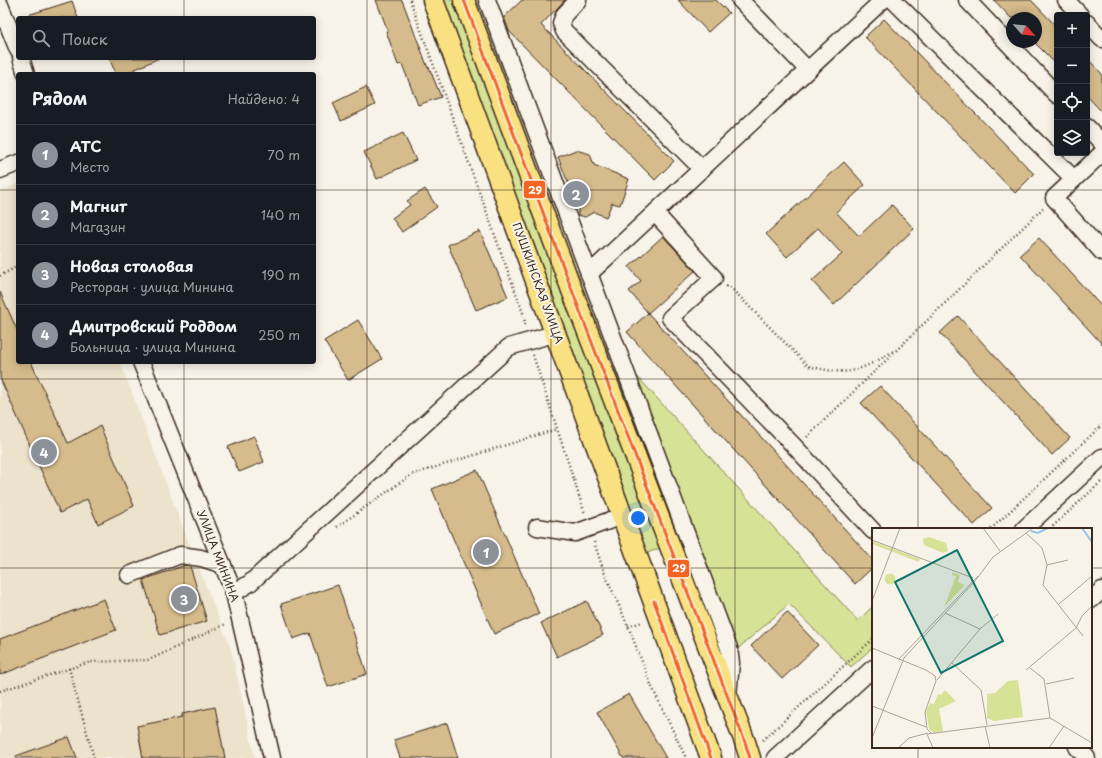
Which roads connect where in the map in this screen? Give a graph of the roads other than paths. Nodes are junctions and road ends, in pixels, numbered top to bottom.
1 (433, 0) edge
2 (464, 0) edge
3 (487, 0) edge
4 (578, 0) edge
5 (740, 0) edge
6 (884, 0) edge
7 (893, 0) edge
8 (967, 0) edge
9 (1066, 0) edge
10 (0, 5) edge
11 (1077, 12) edge
12 (1090, 26) edge
13 (1102, 39) edge
14 (16, 45) edge
15 (22, 60) edge
16 (808, 70) junction
17 (25, 72) edge
18 (1054, 92) edge
19 (1090, 130) edge
20 (1102, 143) edge
21 (1102, 153) edge
22 (16, 164) edge
23 (702, 169) junction
24 (0, 170) edge
25 (1074, 179) junction
26 (655, 213) junction
27 (1102, 252) edge
28 (589, 274) junction
29 (557, 333) junction
30 (142, 364) edge
31 (1102, 457) edge
32 (622, 516) junction
33 (537, 527) dead end
34 (1025, 528) edge
35 (872, 530) edge
36 (674, 556) junction
37 (222, 564) junction
38 (641, 567) junction
39 (129, 575) dead end
40 (1102, 590) edge
41 (234, 593) junction
42 (1092, 599) edge
43 (872, 669) edge
44 (728, 697) junction
45 (1078, 748) edge
46 (749, 756) edge
47 (272, 758) edge
48 (711, 758) edge
49 (775, 758) edge
50 (1087, 758) edge

1 - 29 main road, ПУШКИНСКАЯ УЛИЦА
2 - 36 main road
3 - 28 street
4 - 23 street
5 - 16 street
6 - 16 street
7 - 25 street
8 - 18 street
9 - 11 street
10 - 14 street
12 - 13 street
15 - 17 street
16 - 23 street
19 - 20 street
21 - 25 street
22 - 24 street
23 - 26 street
25 - 27 street
26 - 28 street
26 - 35 street
28 - 44 street
29 - 32 main road, ПУШКИНСКАЯ УЛИЦА
29 - 41 street
30 - 37 street, УЛИЦА МИНИНА
31 - 34 street
32 - 33 street
32 - 38 main road, ПУШКИНСКАЯ УЛИЦА
36 - 38 main road
36 - 44 main road
37 - 39 street
37 - 41 street, УЛИЦА МИНИНА
38 - 48 main road, ПУШКИНСКАЯ УЛИЦА
40 - 42 street
41 - 47 street, УЛИЦА МИНИНА
43 - 49 street
44 - 46 main road
45 - 50 street

